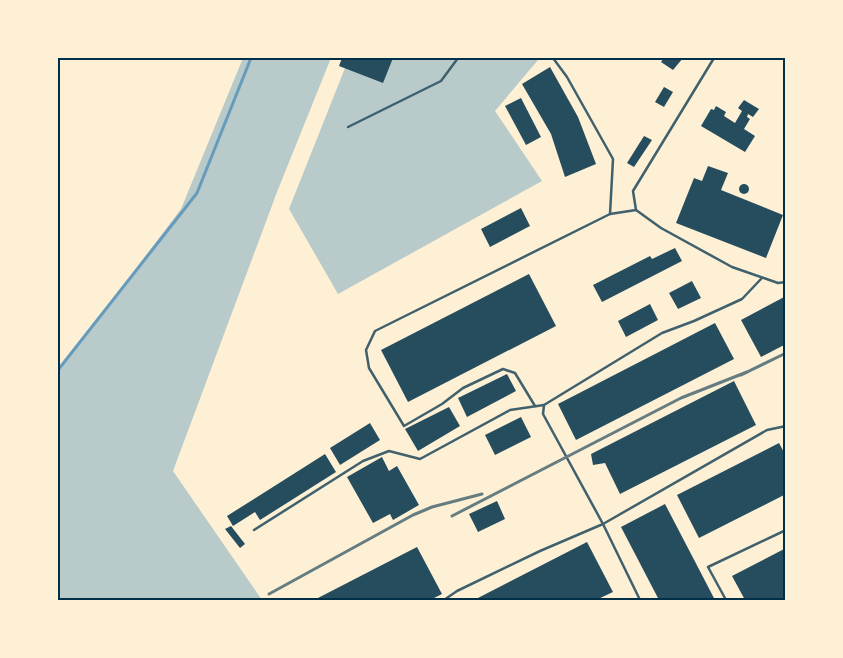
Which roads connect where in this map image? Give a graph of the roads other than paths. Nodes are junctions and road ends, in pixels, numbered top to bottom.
1 (458, 58) edge
2 (553, 58) edge
3 (714, 58) edge
4 (348, 127) dead end
5 (636, 210) junction
6 (610, 214) junction
7 (762, 279) junction
8 (786, 282) edge
9 (544, 405) junction
10 (535, 406) junction
11 (786, 426) edge
12 (603, 524) junction
13 (254, 530) dead end
14 (786, 530) edge
15 (444, 600) edge
16 (640, 600) edge
17 (726, 600) edge

1 - 4 lane
2 - 6 lane
3 - 5 lane
5 - 6 lane
5 - 7 lane
6 - 10 lane
7 - 8 lane
7 - 9 lane
9 - 10 lane
9 - 12 lane
10 - 13 lane
11 - 12 lane
12 - 15 lane
12 - 16 lane
14 - 17 lane

